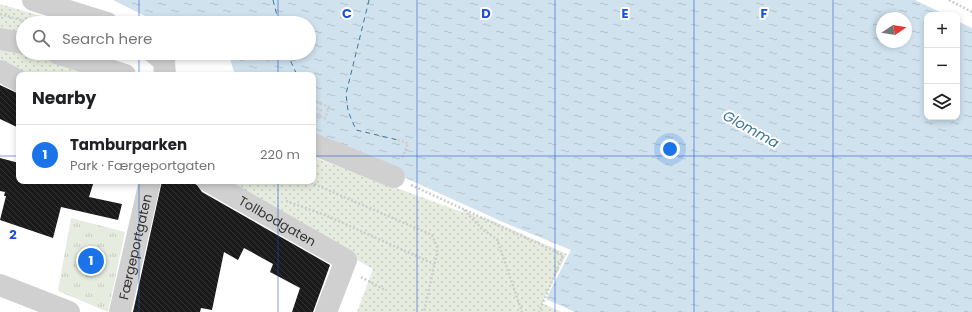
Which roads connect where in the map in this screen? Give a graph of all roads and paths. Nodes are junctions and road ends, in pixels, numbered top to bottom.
1 (34, 0) edge
2 (949, 0) edge
3 (972, 12) edge
4 (0, 14) edge
5 (85, 16) edge
6 (16, 19) edge
7 (0, 39) edge
8 (16, 42) edge
9 (79, 60) edge
10 (163, 60) edge
11 (0, 71) edge
12 (116, 72) edge
13 (165, 72) edge
14 (16, 79) edge
15 (316, 102) edge
16 (316, 108) edge
17 (316, 115) edge
18 (319, 116) junction
19 (398, 140) dead end
20 (316, 145) edge
21 (406, 149) dead end
22 (394, 177) joint
23 (149, 184) edge
24 (213, 184) edge
25 (314, 184) edge
26 (284, 200) dead end
27 (463, 208) junction
28 (346, 260) junction
29 (434, 264) junction
30 (0, 285) edge
31 (385, 290) dead end
32 (69, 312) edge
33 (120, 312) edge
34 (326, 312) edge
35 (424, 312) edge
36 (522, 312) edge
37 (539, 312) edge

1 - 5 street
2 - 3 path
4 - 6 path
7 - 8 street
9 - 12 street
10 - 13 street
11 - 14 street
15 - 18 path
16 - 18 path
17 - 18 path
19 - 21 path
20 - 22 street
22 - 27 path
23 - 33 street, Færgeportgaten
24 - 28 street, Tollbodgaten
25 - 29 path
26 - 29 path
27 - 36 path
27 - 37 path
28 - 31 path
28 - 34 street
29 - 35 path
30 - 32 street

